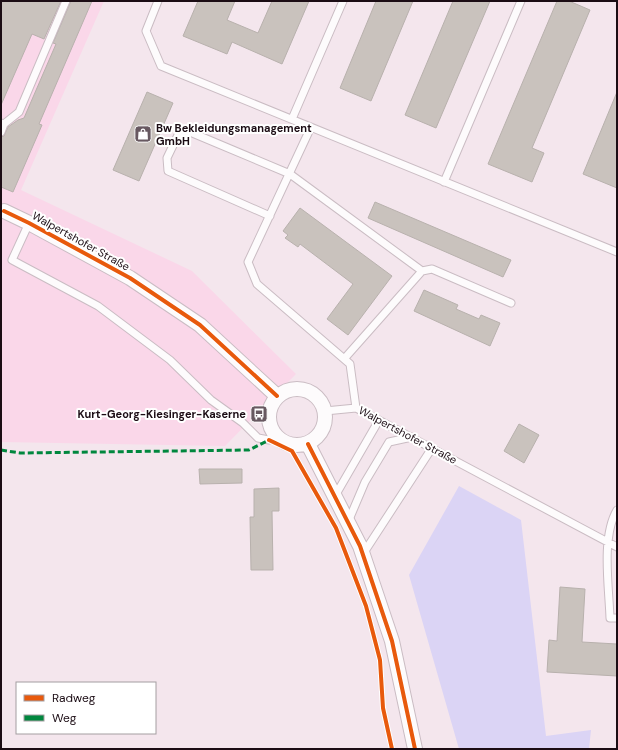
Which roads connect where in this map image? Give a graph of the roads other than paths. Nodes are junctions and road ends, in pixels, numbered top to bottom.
1 (66, 1) edge
2 (158, 1) edge
3 (343, 1) edge
4 (521, 1) edge
5 (292, 119) junction
6 (3, 123) edge
7 (311, 127) junction
8 (1, 132) edge
9 (290, 174) junction
10 (444, 182) junction
11 (3, 211) edge
12 (270, 216) junction
13 (29, 223) junction
14 (617, 252) edge
15 (422, 271) junction
16 (511, 303) dead end
17 (344, 359) junction
18 (278, 396) junction
19 (356, 408) junction
20 (325, 411) junction
21 (379, 420) junction
22 (276, 436) junction
23 (412, 437) junction
24 (308, 444) junction
25 (432, 448) junction
26 (335, 496) junction
27 (617, 510) edge
28 (348, 522) junction
29 (608, 542) junction
30 (617, 547) edge
31 (362, 554) junction
32 (617, 618) edge
33 (415, 749) edge

1 - 6 lane
2 - 5 lane
3 - 5 lane
4 - 10 lane
5 - 7 lane
6 - 8 lane
7 - 9 lane
7 - 10 lane
9 - 12 lane
9 - 12 lane
9 - 15 lane
10 - 14 lane
11 - 13 street, Walpertshofer Straße
12 - 17 lane
13 - 18 street, Walpertshofer Straße
13 - 22 lane
15 - 16 lane
15 - 17 lane
17 - 19 lane
18 - 20 street
18 - 22 street
19 - 20 lane, Walpertshofer Straße
19 - 21 lane, Walpertshofer Straße
20 - 24 street
21 - 23 lane, Walpertshofer Straße
21 - 26 lane
22 - 24 street
23 - 25 lane, Walpertshofer Straße
23 - 28 lane
24 - 26 street
25 - 29 lane, Walpertshofer Straße
25 - 31 lane
26 - 28 street
27 - 29 lane
28 - 31 street
29 - 30 lane, Walpertshofer Straße
29 - 32 lane
31 - 33 street

